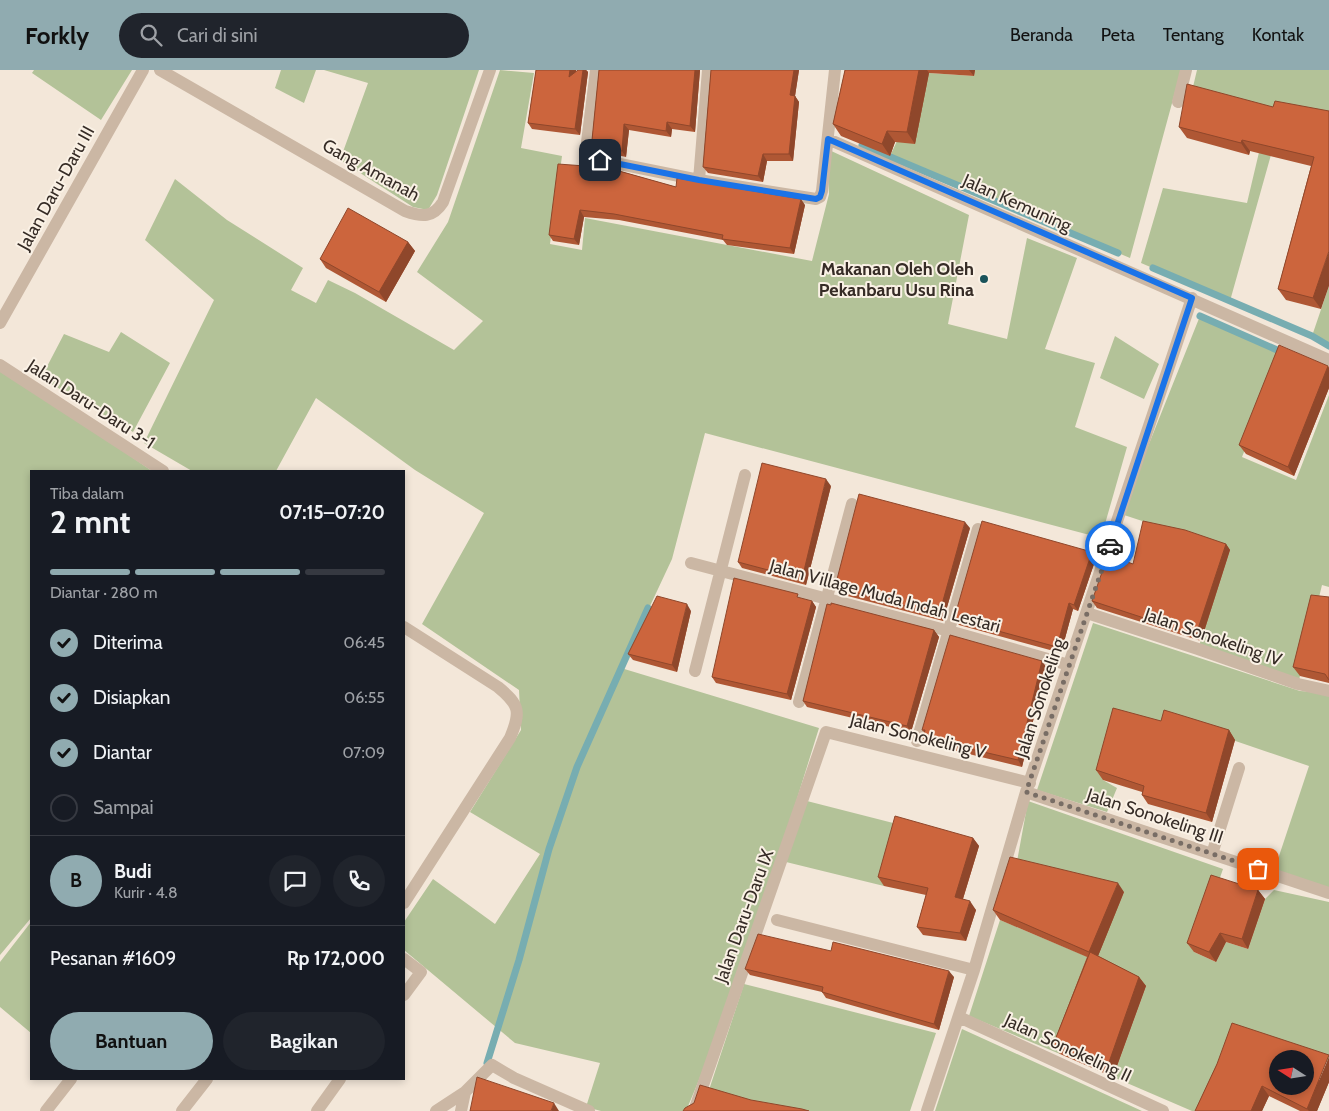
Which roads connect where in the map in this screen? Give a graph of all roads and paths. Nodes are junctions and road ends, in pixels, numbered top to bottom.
1 (143, 70) edge
2 (160, 70) edge
3 (490, 70) edge
4 (596, 70) edge
5 (708, 70) edge
6 (835, 70) edge
7 (1186, 70) edge
8 (1178, 102) dead end
9 (828, 139) junction
10 (699, 180) junction
11 (1192, 298) junction
12 (0, 323) edge
13 (1329, 360) edge
14 (0, 365) edge
15 (161, 470) edge
16 (746, 475) dead end
17 (852, 504) dead end
18 (978, 530) edge
19 (691, 563) dead end
20 (721, 570) junction
21 (827, 598) junction
22 (1087, 613) junction
23 (405, 628) edge
24 (949, 631) junction
25 (1069, 665) junction
26 (695, 670) dead end
27 (1329, 691) edge
28 (800, 702) dead end
29 (826, 732) joint
30 (918, 741) dead end
31 (1238, 768) dead end
32 (1028, 788) junction
33 (1212, 854) junction
34 (1329, 893) edge
35 (405, 901) edge
36 (777, 920) dead end
37 (405, 960) edge
38 (974, 970) junction
39 (405, 994) edge
40 (959, 1017) junction
41 (70, 1080) edge
42 (206, 1080) edge
43 (339, 1080) edge
44 (465, 1092) junction
45 (46, 1111) edge
46 (182, 1111) edge
47 (317, 1111) edge
48 (436, 1111) edge
49 (461, 1111) edge
50 (589, 1111) edge
51 (694, 1111) edge
52 (927, 1111) edge
53 (1163, 1111) edge

1 - 12 street, Jalan Daru-Daru III
2 - 3 street, Gang Amanah
4 - 10 street
5 - 10 street
6 - 9 street
7 - 8 street
9 - 10 street
9 - 11 street, Jalan Kemuning
11 - 13 street, Jalan Kemuning
11 - 22 street, Jalan Sonokeling
14 - 15 street, Jalan Daru-Daru 3-1
16 - 20 street
17 - 21 street
18 - 24 street
19 - 20 street, Jalan Village Muda Indah Lestari
20 - 21 street, Jalan Village Muda Indah Lestari
20 - 26 street
21 - 24 street, Jalan Village Muda Indah Lestari
21 - 28 street
22 - 25 street, Jalan Sonokeling
22 - 27 street, Jalan Sonokeling IV
23 - 35 street
24 - 25 street, Jalan Village Muda Indah Lestari
24 - 30 street
25 - 32 street, Jalan Sonokeling
29 - 32 street, Jalan Sonokeling V
29 - 51 street, Jalan Daru-Daru IX
31 - 33 street
32 - 33 street, Jalan Sonokeling III
32 - 38 street, Jalan Sonokeling
33 - 34 street, Jalan Sonokeling III
36 - 38 street
37 - 39 street
38 - 40 street, Jalan Sonokeling
40 - 52 street, Jalan Sonokeling
40 - 53 street, Jalan Sonokeling II
41 - 45 street
42 - 46 street
43 - 47 street
44 - 48 street
44 - 49 street
44 - 50 street

